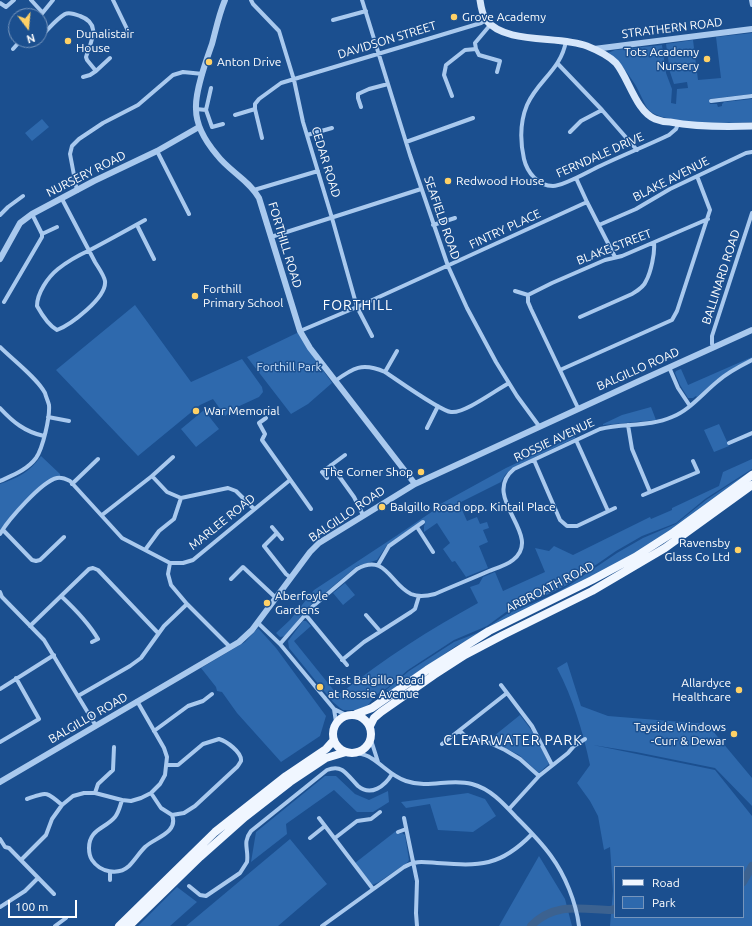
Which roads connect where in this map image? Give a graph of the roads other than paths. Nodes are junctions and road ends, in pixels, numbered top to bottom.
1 (14, 0) edge
2 (30, 0) edge
3 (53, 0) edge
4 (113, 0) edge
5 (225, 0) edge
6 (251, 0) edge
7 (362, 0) edge
8 (480, 0) edge
9 (751, 0) edge
10 (0, 3) edge
11 (752, 5) edge
12 (36, 8) edge
13 (46, 8) edge
14 (366, 11) junction
15 (333, 20) dead end
16 (488, 22) junction
17 (48, 28) edge
18 (752, 29) edge
19 (123, 37) dead end
20 (566, 40) junction
21 (476, 48) junction
22 (594, 49) junction
23 (378, 53) junction
24 (110, 58) dead end
25 (558, 64) junction
26 (96, 71) junction
27 (497, 72) dead end
28 (203, 74) junction
29 (83, 78) dead end
30 (294, 80) junction
31 (388, 84) junction
32 (211, 88) dead end
33 (452, 96) dead end
34 (752, 96) edge
35 (719, 100) junction
36 (711, 101) dead end
37 (719, 106) dead end
38 (360, 107) dead end
39 (196, 109) junction
40 (255, 109) junction
41 (206, 110) junction
42 (602, 110) junction
43 (235, 114) dead end
44 (473, 118) dead end
45 (223, 124) dead end
46 (678, 124) junction
47 (752, 126) edge
48 (199, 127) junction
49 (332, 128) dead end
50 (570, 132) dead end
51 (307, 135) junction
52 (262, 138) dead end
53 (406, 142) junction
54 (637, 150) junction
55 (157, 151) junction
56 (752, 152) edge
57 (318, 171) junction
58 (697, 176) junction
59 (576, 178) junction
60 (421, 188) junction
61 (254, 190) junction
62 (77, 191) junction
63 (23, 196) dead end
64 (62, 199) junction
65 (587, 202) junction
66 (32, 214) junction
67 (189, 214) dead end
68 (752, 214) edge
69 (0, 215) edge
70 (332, 218) junction
71 (455, 218) dead end
72 (708, 219) junction
73 (146, 220) dead end
74 (138, 225) junction
75 (433, 225) junction
76 (599, 225) junction
77 (57, 228) dead end
78 (42, 234) junction
79 (271, 237) junction
80 (654, 243) junction
81 (89, 250) junction
82 (2, 252) edge
83 (615, 257) junction
84 (0, 259) edge
85 (154, 259) dead end
86 (448, 266) junction
87 (515, 290) dead end
88 (528, 295) junction
89 (4, 302) dead end
90 (357, 307) junction
91 (580, 317) dead end
92 (752, 330) edge
93 (300, 331) junction
94 (372, 336) dead end
95 (0, 347) edge
96 (714, 347) junction
97 (397, 351) dead end
98 (752, 362) edge
99 (669, 367) junction
100 (560, 370) junction
101 (384, 372) junction
102 (335, 381) junction
103 (509, 383) junction
104 (438, 406) junction
105 (690, 406) junction
106 (0, 408) edge
107 (578, 408) junction
108 (48, 417) junction
109 (266, 418) dead end
110 (69, 421) dead end
111 (628, 425) junction
112 (539, 426) junction
113 (427, 428) dead end
114 (752, 433) edge
115 (735, 435) dead end
116 (44, 436) junction
117 (576, 440) junction
118 (737, 440) junction
119 (729, 443) dead end
120 (345, 454) dead end
121 (173, 457) dead end
122 (98, 459) dead end
123 (534, 460) junction
124 (693, 460) dead end
125 (331, 465) junction
126 (752, 475) edge
127 (152, 476) junction
128 (327, 478) dead end
129 (290, 480) junction
130 (0, 481) edge
131 (72, 484) junction
132 (415, 484) junction
133 (752, 485) edge
134 (650, 492) junction
135 (643, 495) dead end
136 (181, 498) junction
137 (615, 508) dead end
138 (254, 509) junction
139 (311, 509) dead end
140 (608, 511) junction
141 (363, 514) junction
142 (102, 515) junction
143 (423, 522) dead end
144 (272, 527) dead end
145 (417, 527) junction
146 (3, 530) junction
147 (277, 533) junction
148 (0, 534) edge
149 (64, 537) dead end
150 (282, 539) dead end
151 (145, 550) junction
152 (433, 552) dead end
153 (170, 563) junction
154 (378, 565) junction
155 (291, 578) junction
156 (231, 579) dead end
157 (0, 592) edge
158 (61, 596) junction
159 (419, 596) junction
160 (276, 598) junction
161 (187, 604) junction
162 (305, 614) junction
163 (366, 614) dead end
164 (258, 623) junction
165 (30, 626) junction
166 (380, 631) junction
167 (158, 633) junction
168 (92, 642) dead end
169 (280, 644) junction
170 (230, 648) junction
171 (54, 656) junction
172 (342, 660) junction
173 (347, 666) dead end
174 (16, 678) junction
175 (501, 684) dead end
176 (1, 687) edge
177 (507, 693) junction
178 (212, 694) dead end
179 (78, 696) junction
180 (137, 702) junction
181 (334, 709) junction
182 (356, 714) junction
183 (346, 715) junction
184 (336, 722) junction
185 (96, 726) junction
186 (370, 726) junction
187 (154, 731) junction
188 (460, 731) junction
189 (585, 739) dead end
190 (334, 740) junction
191 (371, 740) junction
192 (0, 742) edge
193 (442, 744) dead end
194 (114, 747) dead end
195 (346, 752) junction
196 (357, 752) junction
197 (378, 762) junction
198 (167, 765) junction
199 (552, 765) junction
200 (392, 774) junction
201 (539, 776) junction
202 (0, 782) edge
203 (95, 793) junction
204 (151, 793) junction
205 (27, 798) dead end
206 (122, 800) junction
207 (62, 805) junction
208 (509, 809) junction
209 (380, 812) dead end
210 (172, 815) junction
211 (319, 818) dead end
212 (404, 818) dead end
213 (325, 826) junction
214 (406, 829) junction
215 (398, 832) dead end
216 (532, 834) junction
217 (0, 838) edge
218 (310, 838) dead end
219 (334, 838) junction
220 (2, 848) edge
221 (21, 860) junction
222 (413, 862) junction
223 (110, 872) junction
224 (38, 878) junction
225 (110, 880) dead end
226 (189, 886) dead end
227 (373, 889) junction
228 (54, 894) dead end
229 (0, 907) edge
230 (66, 918) dead end
231 (55, 926) edge
232 (120, 926) edge
233 (129, 926) edge
234 (322, 926) edge
235 (417, 926) edge
236 (579, 926) edge

1 - 10 street
2 - 12 street
3 - 13 street
4 - 19 street
5 - 28 street, FORTHILL ROAD
6 - 30 street, CEDAR ROAD
7 - 14 street, SEAFIELD ROAD
8 - 16 main road
9 - 11 street
14 - 15 street
14 - 23 street, SEAFIELD ROAD
16 - 20 main road
16 - 21 street
16 - 23 street, DAVIDSON STREET
17 - 26 street
18 - 22 street, STRATHERN ROAD
20 - 22 main road
20 - 25 street, FERNDALE DRIVE
21 - 27 street
21 - 33 street
22 - 46 main road
23 - 30 street, DAVIDSON STREET
23 - 31 street, SEAFIELD ROAD
24 - 26 street
25 - 42 street
25 - 59 street, FERNDALE DRIVE
26 - 29 street
28 - 39 street, FORTHILL ROAD
28 - 62 street
30 - 40 street, DAVIDSON STREET
30 - 51 street, CEDAR ROAD
31 - 38 street
31 - 53 street, SEAFIELD ROAD
32 - 41 street
34 - 35 street
35 - 36 street
35 - 37 street
39 - 41 street
39 - 48 street, FORTHILL ROAD
40 - 43 street
40 - 52 street
41 - 45 street
42 - 50 street
42 - 54 street
44 - 53 street
46 - 47 main road
46 - 54 street, FERNDALE DRIVE
48 - 55 street, NURSERY ROAD
48 - 61 street, FORTHILL ROAD
49 - 51 street
51 - 57 street, CEDAR ROAD
53 - 60 street, SEAFIELD ROAD
54 - 59 street, FERNDALE DRIVE
55 - 62 street, NURSERY ROAD
55 - 67 street
56 - 58 street, BLAKE AVENUE
57 - 61 street
57 - 70 street, CEDAR ROAD
58 - 72 street
58 - 76 street, BLAKE AVENUE
59 - 65 street
60 - 70 street
60 - 75 street, SEAFIELD ROAD
61 - 79 street, FORTHILL ROAD
62 - 64 street, NURSERY ROAD
63 - 69 street
64 - 66 street, NURSERY ROAD
64 - 81 street
65 - 76 street
65 - 86 street, FINTRY PLACE
66 - 78 street
66 - 82 street, NURSERY ROAD
68 - 96 street, BALLINARD ROAD
70 - 79 street
70 - 90 street, CEDAR ROAD
71 - 75 street
72 - 80 street, BLAKE STREET
72 - 100 street
73 - 74 street
74 - 81 street
74 - 85 street
75 - 86 street, SEAFIELD ROAD
76 - 83 street
77 - 78 street
78 - 89 street
79 - 93 street, FORTHILL ROAD
80 - 83 street, BLAKE STREET
80 - 91 street
81 - 81 street
82 - 84 street, NURSERY ROAD
83 - 88 street, BLAKE STREET
86 - 90 street, FINTRY PLACE
86 - 103 street, SEAFIELD ROAD
87 - 88 street
88 - 100 street
90 - 93 street, FINTRY PLACE
90 - 94 street, CEDAR ROAD
92 - 96 street, BALGILLO ROAD
93 - 102 street, FORTHILL ROAD
95 - 108 street
96 - 99 street, BALGILLO ROAD
97 - 101 street
98 - 105 street, ROSSIE AVENUE
99 - 105 street
99 - 107 street, BALGILLO ROAD
100 - 107 street
101 - 102 street
101 - 104 street
102 - 132 street, FORTHILL ROAD
103 - 104 street
103 - 112 street, SEAFIELD ROAD
104 - 113 street
105 - 111 street, ROSSIE AVENUE
106 - 116 street
107 - 112 street, BALGILLO ROAD
108 - 110 street
108 - 116 street
109 - 129 street
111 - 117 street, ROSSIE AVENUE
111 - 134 street
112 - 132 street, BALGILLO ROAD
114 - 118 street
115 - 118 street
116 - 130 street
117 - 123 street, ROSSIE AVENUE
117 - 140 street
118 - 119 street
120 - 125 street
121 - 127 street
122 - 131 street
123 - 140 street
123 - 159 street, ROSSIE AVENUE
124 - 134 street
125 - 128 street
125 - 141 street
126 - 182 main road, ARBROATH ROAD
127 - 136 street
127 - 142 street
129 - 138 street, MARLEE ROAD
129 - 139 street
131 - 142 street
131 - 146 street
132 - 141 street, BALGILLO ROAD
133 - 186 main road, ARBROATH ROAD
134 - 135 street
136 - 138 street
136 - 151 street
137 - 140 street
138 - 153 street, MARLEE ROAD
141 - 155 street, BALGILLO ROAD
142 - 151 street
143 - 145 street
144 - 147 street
145 - 152 street
145 - 154 street
146 - 148 street
146 - 149 street
147 - 150 street
147 - 155 street
151 - 153 street
153 - 161 street
154 - 159 street
154 - 162 street
155 - 160 street, BALGILLO ROAD
156 - 160 street
157 - 165 street
158 - 165 street
158 - 167 street
158 - 168 street
159 - 166 street
160 - 164 street, BALGILLO ROAD
161 - 167 street
161 - 170 street
162 - 169 street
162 - 172 street
163 - 166 street
164 - 169 street
164 - 170 street, BALGILLO ROAD
165 - 171 street
166 - 172 street
167 - 179 street
169 - 181 street
170 - 180 street, BALGILLO ROAD
171 - 174 street
171 - 179 street
172 - 173 street
174 - 176 street
174 - 192 street
175 - 177 street
177 - 188 street
177 - 199 street
178 - 187 street
179 - 185 street
180 - 185 street, BALGILLO ROAD
180 - 187 street
181 - 183 street
181 - 184 street
182 - 183 main road
182 - 186 main road
183 - 184 main road
184 - 190 main road
185 - 202 street, BALGILLO ROAD
186 - 191 main road
187 - 198 street
188 - 193 street
188 - 201 street
189 - 199 street
190 - 195 main road
190 - 232 main road
191 - 196 main road
191 - 197 street
194 - 203 street
195 - 196 main road
195 - 233 main road
196 - 197 street
197 - 200 street
198 - 204 street
198 - 210 street
199 - 201 street
200 - 208 street
200 - 226 street
201 - 208 street
203 - 206 street
203 - 207 street
204 - 206 street
204 - 210 street
205 - 207 street
206 - 223 street
207 - 221 street
208 - 216 street
209 - 219 street
210 - 223 street
211 - 213 street
212 - 214 street
213 - 218 street
213 - 219 street
214 - 215 street
214 - 222 street
216 - 222 street
216 - 236 street
217 - 220 street
219 - 227 street
220 - 221 street
221 - 224 street
222 - 227 street
222 - 235 street
223 - 225 street
224 - 228 street
224 - 229 street
227 - 234 street
230 - 231 street

